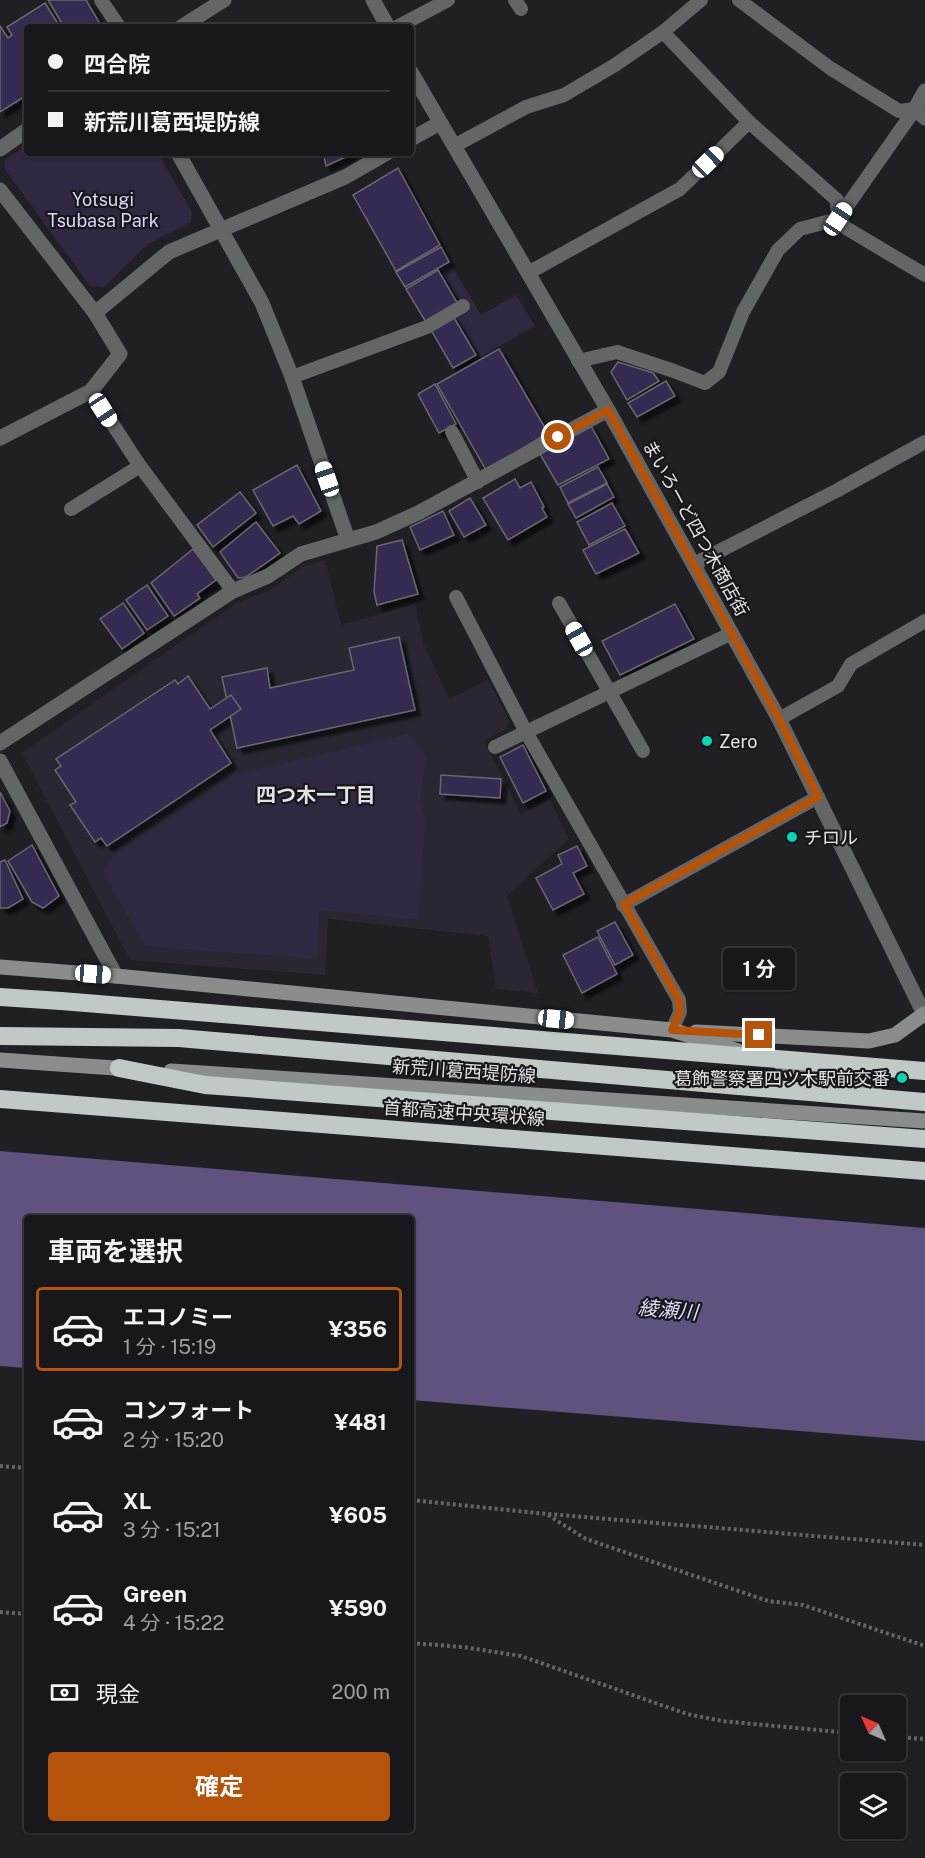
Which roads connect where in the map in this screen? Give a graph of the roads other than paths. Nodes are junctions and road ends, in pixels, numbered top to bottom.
1 (101, 0) edge
2 (224, 0) edge
3 (373, 0) edge
4 (448, 0) edge
5 (701, 0) edge
6 (739, 0) edge
7 (117, 24) edge
8 (186, 24) edge
9 (385, 24) edge
10 (403, 24) edge
11 (663, 32) junction
12 (414, 77) edge
13 (925, 91) edge
14 (920, 113) edge
15 (749, 122) junction
16 (440, 123) junction
17 (24, 132) edge
18 (414, 138) edge
19 (454, 146) junction
20 (0, 149) edge
21 (181, 156) edge
22 (382, 156) edge
23 (0, 190) edge
24 (838, 219) junction
25 (219, 230) junction
26 (528, 273) junction
27 (925, 275) edge
28 (463, 306) dead end
29 (95, 313) junction
30 (578, 361) junction
31 (292, 377) junction
32 (91, 392) junction
33 (608, 410) junction
34 (452, 432) dead end
35 (0, 438) edge
36 (925, 442) edge
37 (141, 466) junction
38 (478, 482) junction
39 (71, 509) dead end
40 (348, 540) junction
41 (694, 564) junction
42 (233, 591) junction
43 (456, 597) dead end
44 (560, 603) dead end
45 (925, 621) edge
46 (732, 633) junction
47 (608, 692) junction
48 (779, 719) junction
49 (526, 732) junction
50 (0, 743) edge
51 (495, 747) dead end
52 (643, 751) dead end
53 (0, 761) edge
54 (818, 797) junction
55 (624, 904) junction
56 (0, 967) edge
57 (116, 976) junction
58 (0, 997) edge
59 (925, 1014) edge
60 (672, 1030) junction
61 (0, 1035) edge
62 (0, 1060) edge
63 (119, 1068) junction
64 (925, 1071) edge
65 (0, 1099) edge
66 (925, 1102) edge
67 (925, 1108) edge
68 (925, 1121) edge
69 (925, 1139) edge
70 (925, 1171) edge

1 - 7 lane
2 - 8 street
3 - 9 street
4 - 10 lane
5 - 11 lane
6 - 14 lane
11 - 15 lane
11 - 19 lane
12 - 16 street, まいろーど四つ木商店街
13 - 14 street
14 - 24 lane
15 - 24 lane
15 - 26 lane
16 - 18 street
16 - 19 street, まいろーど四つ木商店街
17 - 20 street
19 - 26 street, まいろーど四つ木商店街
21 - 25 street
22 - 25 street
23 - 29 street
24 - 27 lane
24 - 30 lane
25 - 29 street
25 - 31 street
26 - 30 street, まいろーど四つ木商店街
28 - 31 lane
29 - 32 street
30 - 33 street, まいろーど四つ木商店街
31 - 40 street
32 - 35 street
32 - 37 lane
33 - 38 street
33 - 41 street, まいろーど四つ木商店街
34 - 38 lane
36 - 41 lane
37 - 39 lane
37 - 42 lane
38 - 40 street
40 - 42 street
41 - 46 street, まいろーど四つ木商店街
42 - 50 street
43 - 49 lane
44 - 47 lane
45 - 48 lane
46 - 47 lane
46 - 48 street, まいろーど四つ木商店街
47 - 49 lane
47 - 52 lane
48 - 54 street, まいろーど四つ木商店街
49 - 51 lane
49 - 55 lane
53 - 57 street
54 - 55 lane
54 - 59 street, まいろーど四つ木商店街
55 - 60 lane
56 - 57 main road
57 - 60 main road
58 - 64 highway, bridge
59 - 60 main road
60 - 67 main road
61 - 66 highway, bridge
62 - 63 main road, 新荒川葛西堤防線
63 - 68 main road, 新荒川葛西堤防線
63 - 69 highway
65 - 70 highway, 首都高速中央環状線

